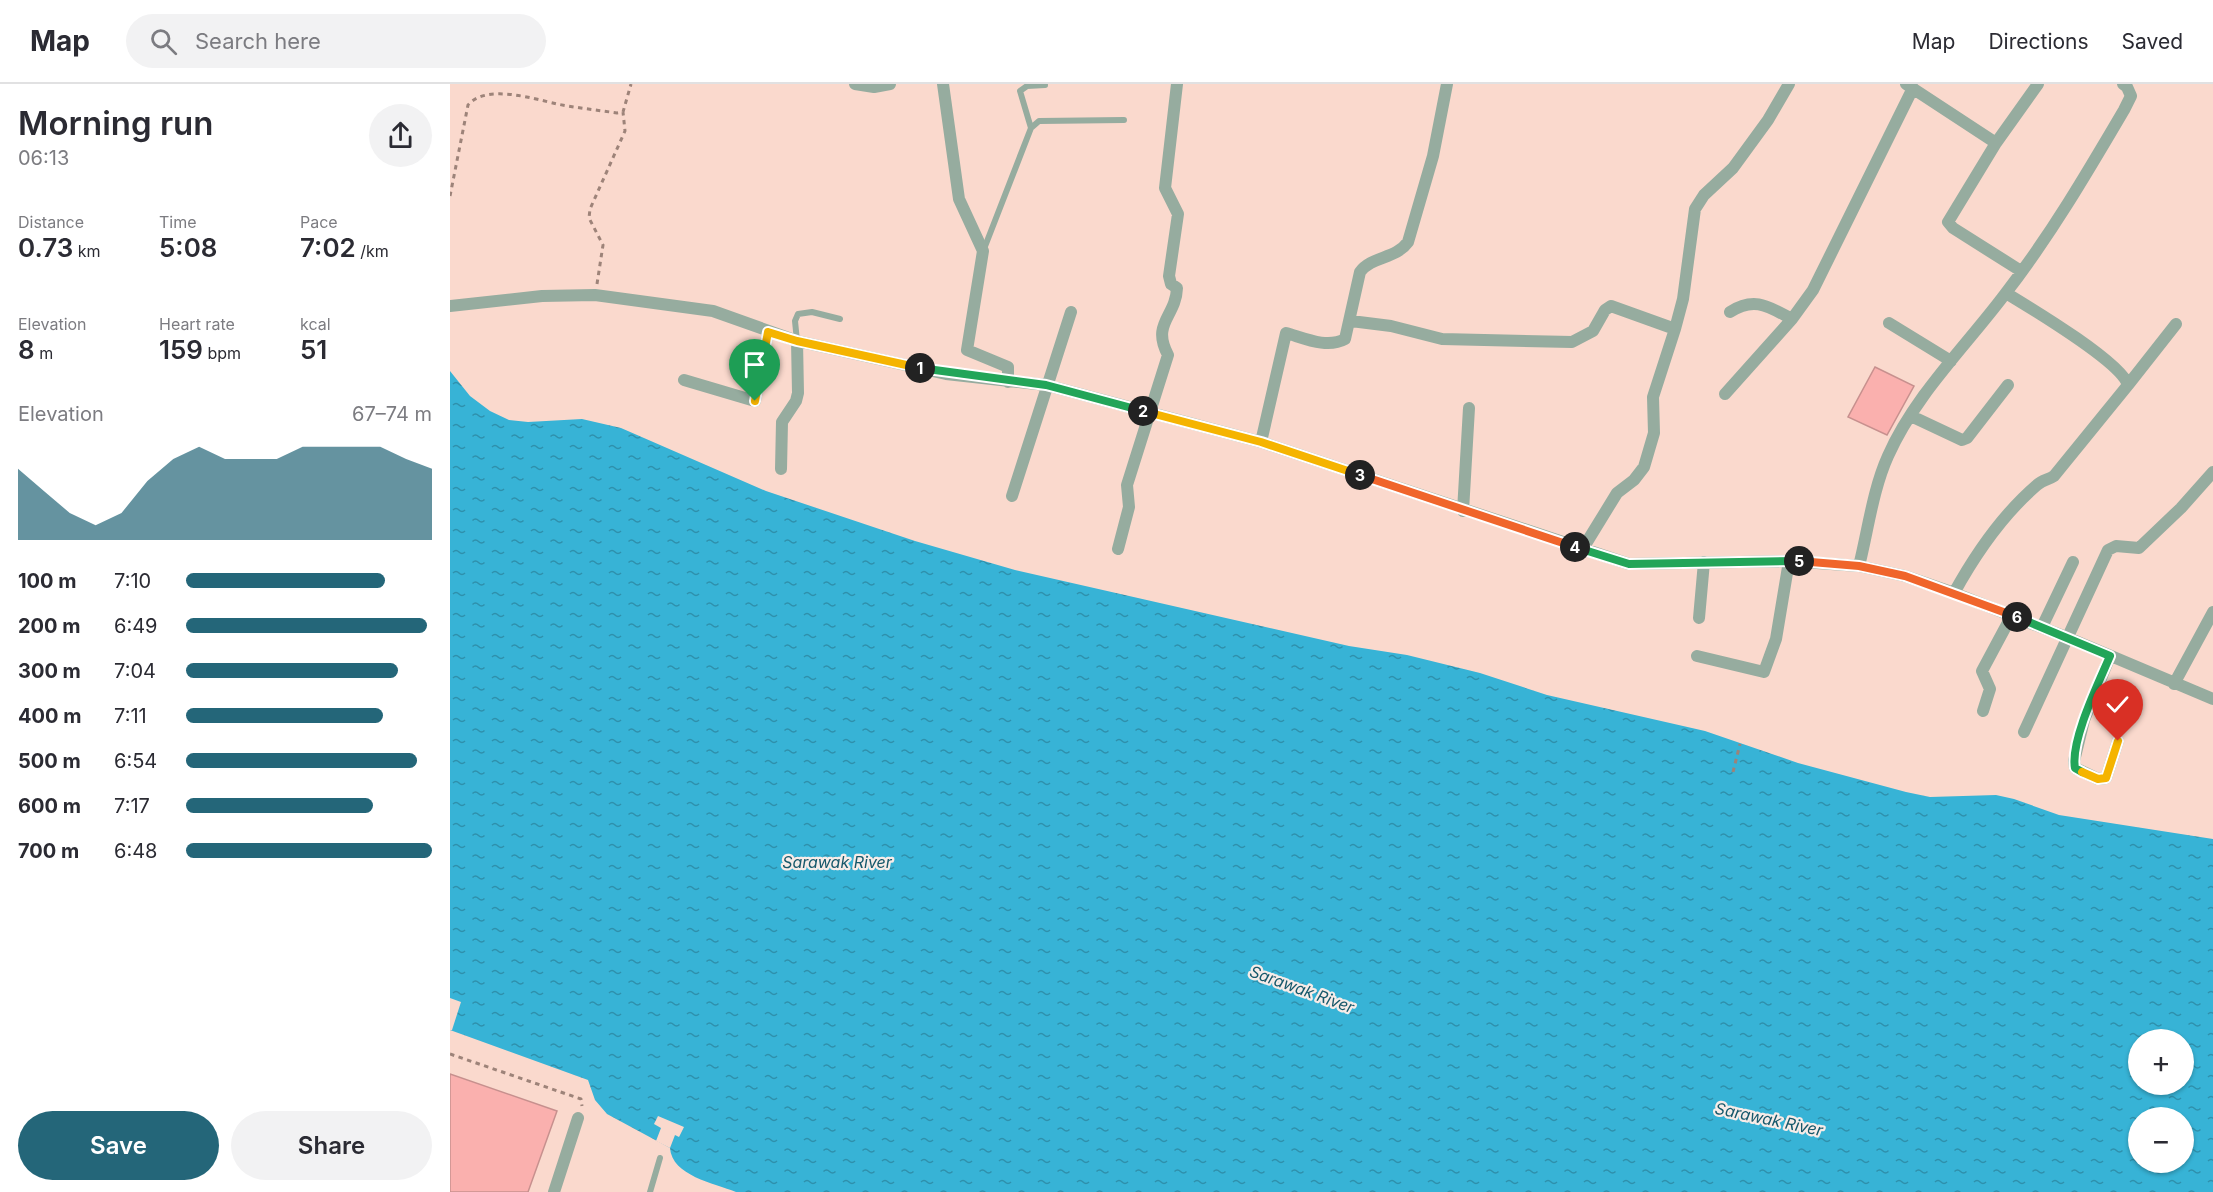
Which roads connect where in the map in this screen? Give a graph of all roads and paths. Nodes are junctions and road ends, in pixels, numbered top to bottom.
1 (631, 84) edge
2 (855, 84) edge
3 (890, 84) edge
4 (943, 84) edge
5 (1177, 84) edge
6 (1447, 84) edge
7 (1789, 84) edge
8 (2038, 84) edge
9 (2123, 84) edge
10 (1045, 85) edge
11 (1909, 86) edge
12 (623, 112) junction
13 (1124, 120) dead end
14 (1031, 128) junction
15 (1996, 143) junction
16 (450, 196) edge
17 (983, 251) junction
18 (2021, 272) junction
19 (2006, 292) junction
20 (595, 295) junction
21 (450, 306) edge
22 (1071, 312) dead end
23 (1730, 312) dead end
24 (840, 319) dead end
25 (1792, 319) junction
26 (1351, 321) junction
27 (1889, 323) dead end
28 (2176, 324) dead end
29 (1675, 329) junction
30 (768, 332) junction
31 (797, 341) junction
32 (1951, 361) junction
33 (684, 380) dead end
34 (1008, 382) junction
35 (1046, 385) junction
36 (2008, 385) dead end
37 (2128, 385) junction
38 (1725, 394) dead end
39 (1469, 408) dead end
40 (1148, 412) junction
41 (1911, 416) junction
42 (1261, 442) junction
43 (781, 469) dead end
44 (2213, 472) edge
45 (1012, 496) dead end
46 (1463, 511) junction
47 (1118, 549) dead end
48 (1582, 550) junction
49 (1789, 561) junction
50 (1704, 562) junction
51 (2073, 562) dead end
52 (1859, 566) junction
53 (1954, 593) junction
54 (2213, 612) edge
55 (2012, 615) junction
56 (1699, 618) dead end
57 (2042, 627) junction
58 (2066, 637) junction
59 (1697, 656) dead end
60 (2110, 656) junction
61 (2174, 684) junction
62 (2213, 699) edge
63 (1983, 711) dead end
64 (2024, 732) dead end
65 (2118, 741) dead end
66 (1740, 744) dead end
67 (1733, 772) dead end
68 (450, 1054) edge
69 (579, 1118) joint
70 (660, 1158) dead end
71 (554, 1192) edge
72 (650, 1192) edge

1 - 12 path
2 - 3 street
4 - 17 street
5 - 40 street
6 - 26 street
7 - 29 street
8 - 15 street
9 - 18 street
10 - 14 lane
11 - 15 street
11 - 25 street
12 - 16 path
12 - 20 path
13 - 14 lane
14 - 17 lane
15 - 18 street
17 - 34 street
18 - 19 street
19 - 32 street
19 - 37 street
20 - 21 street
20 - 30 street
22 - 35 street
23 - 25 street
24 - 31 lane
25 - 38 street
26 - 29 street
26 - 42 street
27 - 32 street
28 - 37 street
29 - 48 street
30 - 31 street
30 - 33 street
31 - 34 street
31 - 43 street
32 - 41 street
34 - 35 street
35 - 40 street
35 - 45 street
36 - 41 street
37 - 53 street
39 - 46 street
40 - 42 street
40 - 47 street
41 - 52 street
42 - 46 street
44 - 58 street
46 - 48 street
48 - 50 street
49 - 50 street
49 - 52 street
49 - 59 street
50 - 56 street
51 - 57 street
52 - 53 street
53 - 55 street
54 - 61 street
55 - 57 street
55 - 63 street
57 - 58 street
58 - 60 street
58 - 64 street
60 - 61 street
60 - 65 street
61 - 62 street
66 - 67 path
68 - 69 path
69 - 71 street
70 - 72 lane

